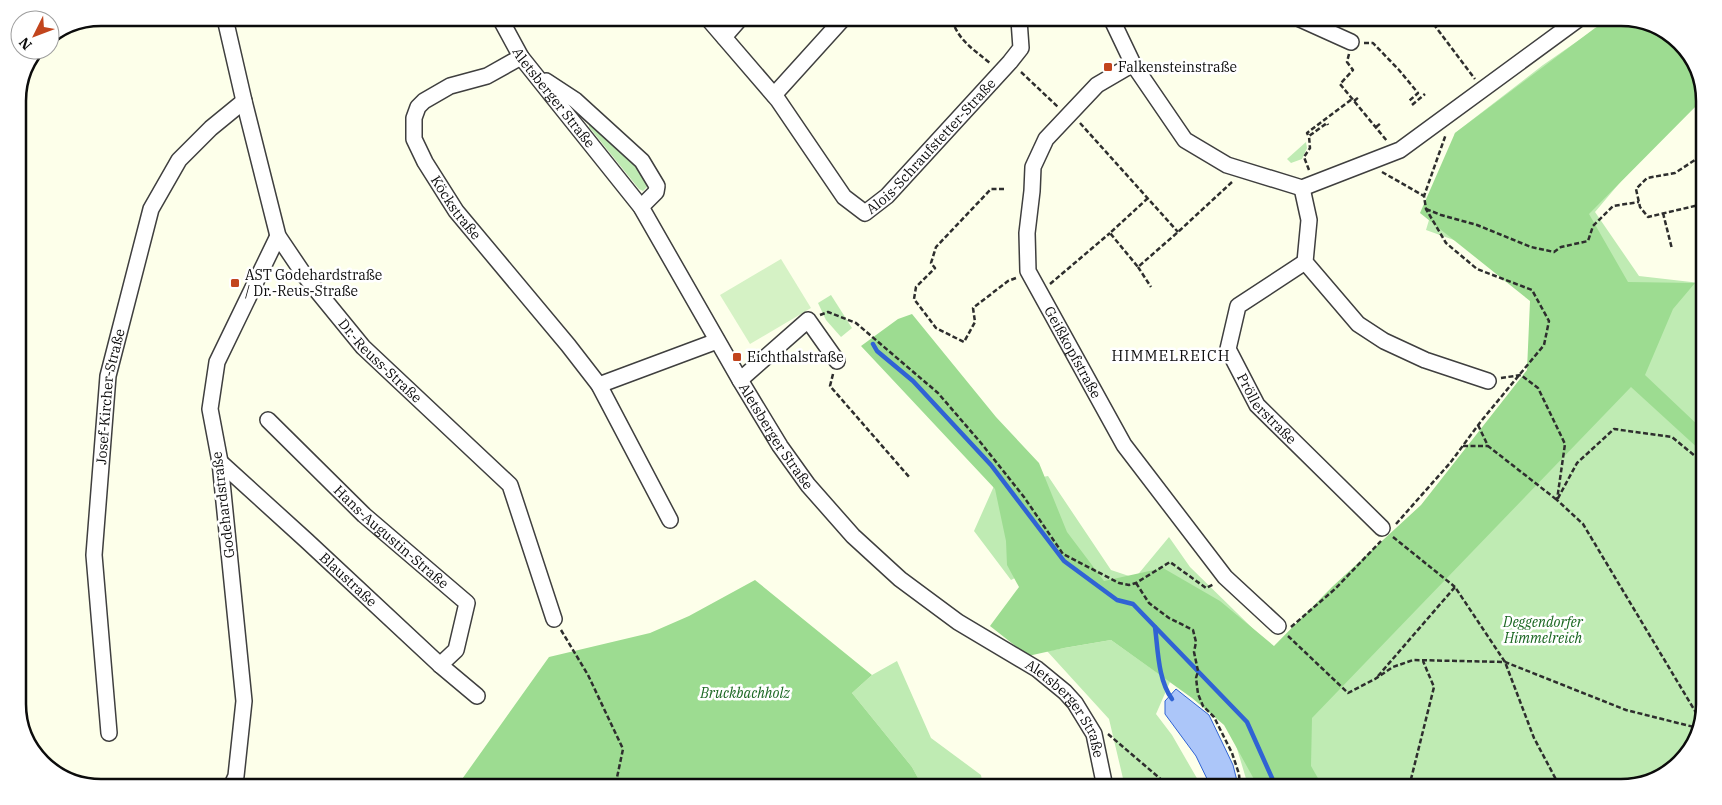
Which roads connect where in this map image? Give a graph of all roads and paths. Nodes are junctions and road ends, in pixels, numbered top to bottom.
1 (227, 26) edge
2 (504, 26) edge
3 (714, 26) edge
4 (734, 26) edge
5 (836, 26) edge
6 (954, 26) edge
7 (1019, 26) edge
8 (1115, 26) edge
9 (1316, 26) edge
10 (1435, 26) edge
11 (1564, 26) edge
12 (724, 37) junction
13 (1351, 42) dead end
14 (1379, 51) dead end
15 (521, 57) junction
16 (1347, 62) dead end
17 (1132, 64) junction
18 (1006, 67) junction
19 (1402, 67) dead end
20 (1399, 70) junction
21 (536, 75) junction
22 (1483, 89) junction
23 (1425, 94) dead end
24 (774, 95) junction
25 (1359, 97) dead end
26 (1353, 100) junction
27 (244, 101) junction
28 (1408, 101) dead end
29 (1412, 105) dead end
30 (1451, 113) junction
31 (1069, 115) junction
32 (1381, 123) dead end
33 (1328, 125) dead end
34 (1376, 127) junction
35 (1309, 136) junction
36 (1386, 140) dead end
37 (1696, 159) edge
38 (1366, 163) junction
39 (1244, 170) junction
40 (1309, 185) junction
41 (1004, 189) dead end
42 (1424, 196) junction
43 (1148, 198) junction
44 (1639, 202) junction
45 (1696, 205) edge
46 (641, 206) junction
47 (1426, 209) junction
48 (1663, 213) junction
49 (1178, 232) junction
50 (1110, 233) junction
51 (278, 236) junction
52 (1672, 249) dead end
53 (1305, 262) junction
54 (1138, 267) junction
55 (1029, 273) junction
56 (1151, 287) dead end
57 (1040, 292) junction
58 (808, 320) junction
59 (717, 341) junction
60 (837, 361) dead end
61 (1521, 375) junction
62 (740, 380) junction
63 (1488, 381) joint
64 (599, 385) junction
65 (830, 386) dead end
66 (268, 420) dead end
67 (1478, 425) junction
68 (1463, 446) junction
69 (1488, 446) junction
70 (1696, 457) edge
71 (220, 462) junction
72 (910, 478) dead end
73 (1557, 500) junction
74 (670, 520) dead end
75 (1385, 530) junction
76 (1136, 583) junction
77 (1455, 587) junction
78 (1206, 588) dead end
79 (554, 619) joint
80 (1278, 626) dead end
81 (1423, 661) junction
82 (1505, 662) junction
83 (440, 665) junction
84 (1375, 679) junction
85 (477, 696) dead end
86 (1695, 711) edge
87 (1692, 726) edge
88 (109, 733) dead end
89 (1106, 733) dead end
90 (235, 779) edge
91 (617, 779) edge
92 (1103, 779) edge
93 (1160, 779) edge
94 (1239, 779) edge
95 (1411, 779) edge
96 (1555, 779) edge

1 - 27 street, Dr.-Reuss-Straße
2 - 15 street, Aletsberger Straße
3 - 12 street, Alois-Schraufstetter-Straße
4 - 12 street
5 - 24 street
6 - 18 path
7 - 18 street, Alois-Schraufstetter-Straße
8 - 17 street
9 - 13 street
10 - 22 path
11 - 22 street
12 - 24 street, Alois-Schraufstetter-Straße
14 - 20 path
15 - 21 street, Aletsberger Straße
15 - 64 street, Köckstraße
16 - 26 path
17 - 31 street, Geißkopfstraße
17 - 39 street
18 - 24 street, Alois-Schraufstetter-Straße
18 - 31 path
19 - 20 path
20 - 28 path
21 - 46 street, Aletsberger Straße
21 - 46 street
22 - 30 street
23 - 29 path
25 - 26 path
26 - 34 path
26 - 35 path
27 - 51 street, Dr.-Reuss-Straße
27 - 88 street, Josef-Kircher-Straße
30 - 38 street
30 - 42 path
31 - 43 path
31 - 55 street, Geißkopfstraße
32 - 34 path
33 - 35 path
34 - 36 path
35 - 40 path
37 - 44 path
38 - 40 street
38 - 42 path
39 - 40 street
39 - 49 path
40 - 53 street
41 - 55 path
42 - 47 path
43 - 49 path
43 - 50 path
44 - 47 path
44 - 48 path
45 - 48 path
46 - 59 street, Aletsberger Straße
47 - 61 path
48 - 52 path
49 - 54 path
50 - 54 path
50 - 57 path
51 - 71 street, Godehardstraße
51 - 79 street, Dr.-Reuss-Straße
53 - 63 street
53 - 75 street, Pröllerstraße
54 - 56 path
55 - 57 street, Geißkopfstraße
57 - 80 street, Geißkopfstraße
58 - 60 street
58 - 62 street
58 - 76 path
59 - 62 street, Aletsberger Straße
59 - 64 street
61 - 63 path
61 - 67 path
61 - 73 path
62 - 92 street, Aletsberger Straße
64 - 74 street, Köckstraße
65 - 72 path
66 - 83 street, Hans-Augustin-Straße
67 - 68 path
67 - 69 path
68 - 69 path
68 - 75 path
69 - 73 path
70 - 73 path
71 - 83 street, Blaustraße
71 - 90 street, Godehardstraße
73 - 86 path
75 - 77 path
75 - 84 path
76 - 78 path
76 - 94 path
77 - 82 path
77 - 84 path
79 - 91 path
81 - 82 path
81 - 84 path
81 - 95 path
82 - 87 path
82 - 96 path
83 - 85 street, Blaustraße
89 - 93 path

